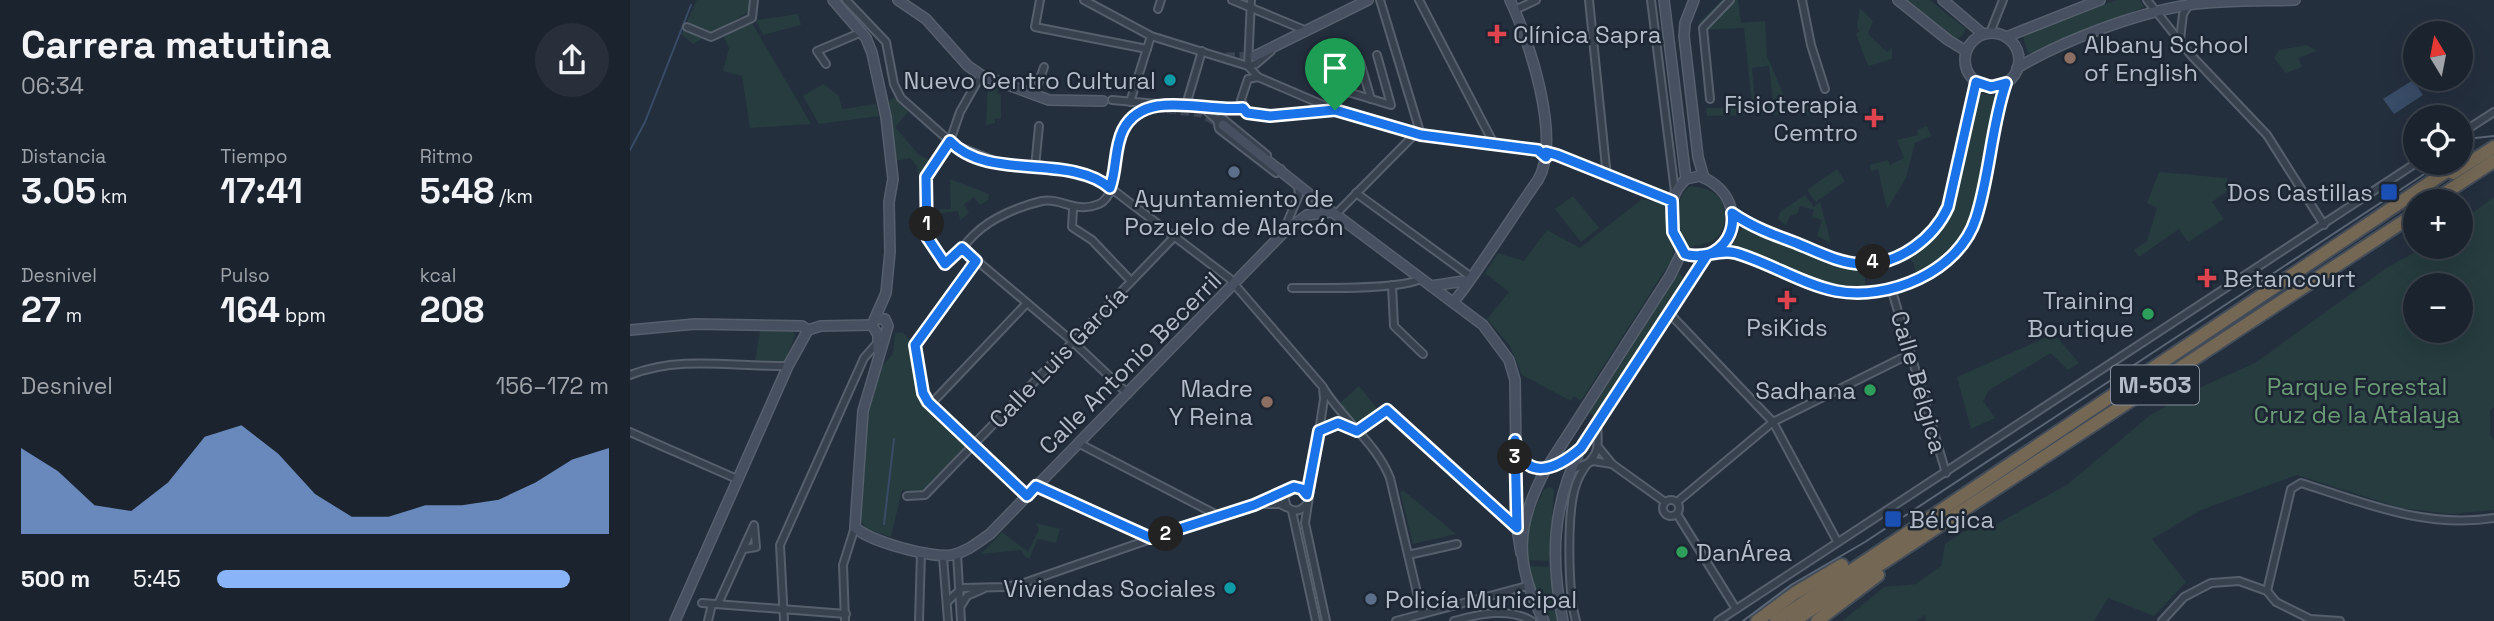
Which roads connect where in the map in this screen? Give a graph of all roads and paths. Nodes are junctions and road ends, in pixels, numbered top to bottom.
1 (754, 0) edge
2 (833, 0) edge
3 (846, 0) edge
4 (898, 0) edge
5 (1040, 0) edge
6 (1084, 0) edge
7 (1161, 0) edge
8 (1231, 0) edge
9 (1368, 0) edge
10 (1380, 0) edge
11 (1419, 0) edge
12 (1510, 0) edge
13 (1536, 0) edge
14 (1588, 0) edge
15 (1651, 0) edge
16 (1664, 0) edge
17 (1694, 0) edge
18 (1730, 0) edge
19 (1802, 0) edge
20 (1898, 0) edge
21 (1943, 0) edge
22 (2003, 0) edge
23 (2099, 0) edge
24 (2147, 0) edge
25 (2295, 0) edge
26 (2190, 2) edge
27 (1251, 3) edge
28 (1158, 9) dead end
29 (1515, 10) junction
30 (2157, 11) junction
31 (687, 27) dead end
32 (1307, 29) junction
33 (862, 32) junction
34 (1987, 34) junction
35 (1151, 36) junction
36 (2006, 37) junction
37 (2181, 42) junction
38 (1147, 50) junction
39 (1202, 51) junction
40 (1966, 51) junction
41 (1349, 53) dead end
42 (1377, 55) dead end
43 (1255, 56) tunnel mouth
44 (1336, 59) junction
45 (1360, 62) dead end
46 (826, 64) dead end
47 (1248, 66) junction
48 (1044, 67) dead end
49 (2017, 68) junction
50 (1310, 70) dead end
51 (985, 76) junction
52 (1258, 77) junction
53 (1976, 82) junction
54 (2006, 83) junction
55 (1825, 89) dead end
56 (1348, 92) junction
57 (1034, 95) junction
58 (1371, 99) junction
59 (1710, 99) dead end
60 (1107, 101) joint
61 (1130, 102) junction
62 (1168, 103) junction
63 (1186, 105) junction
64 (1203, 108) junction
65 (1243, 108) junction
66 (1335, 110) junction
67 (2494, 112) edge
68 (1220, 123) joint
69 (1039, 126) dead end
70 (2473, 126) edge
71 (1418, 134) junction
72 (2494, 137) edge
73 (950, 141) junction
74 (1495, 146) junction
75 (2494, 147) edge
76 (1544, 151) junction
77 (2473, 152) edge
78 (2494, 160) edge
79 (1035, 167) junction
80 (2494, 169) edge
81 (2403, 172) edge
82 (2441, 175) edge
83 (1607, 177) junction
84 (1704, 178) junction
85 (1686, 179) junction
86 (1298, 186) junction
87 (1110, 188) junction
88 (2451, 189) edge
89 (2461, 189) edge
90 (1356, 193) junction
91 (1673, 197) junction
92 (1073, 209) junction
93 (1334, 212) junction
94 (1732, 213) junction
95 (2403, 224) edge
96 (2324, 225) junction
97 (1282, 234) junction
98 (1175, 236) junction
99 (962, 248) junction
100 (2334, 248) junction
101 (1717, 251) junction
102 (1682, 252) junction
103 (1707, 255) junction
104 (976, 261) junction
105 (1421, 278) junction
106 (1467, 279) junction
107 (1131, 281) junction
108 (1235, 285) junction
109 (1392, 285) junction
110 (1431, 286) junction
111 (1292, 288) dead end
112 (1892, 291) junction
113 (1453, 302) junction
114 (1027, 303) junction
115 (1669, 313) junction
116 (630, 330) edge
117 (808, 330) junction
118 (878, 330) junction
119 (1072, 341) junction
120 (1423, 354) dead end
121 (1910, 354) junction
122 (788, 366) junction
123 (630, 375) edge
124 (1323, 387) junction
125 (1128, 394) junction
126 (930, 405) junction
127 (1773, 422) junction
128 (1597, 424) junction
129 (1354, 428) junction
130 (1319, 431) junction
131 (630, 432) edge
132 (1515, 440) junction
133 (1078, 443) junction
134 (974, 446) junction
135 (1581, 448) junction
136 (1599, 448) junction
137 (1593, 461) junction
138 (1612, 464) junction
139 (1546, 470) junction
140 (1569, 472) junction
141 (1946, 473) junction
142 (737, 479) junction
143 (1036, 486) junction
144 (1965, 491) junction
145 (1286, 492) junction
146 (1307, 495) junction
147 (907, 496) dead end
148 (1027, 496) junction
149 (1665, 502) junction
150 (1677, 502) junction
151 (1307, 504) junction
152 (1254, 505) junction
153 (1289, 509) junction
154 (1964, 512) junction
155 (1676, 514) junction
156 (1220, 517) junction
157 (2494, 518) edge
158 (855, 527) junction
159 (1517, 528) junction
160 (1151, 538) junction
161 (1837, 541) junction
162 (1457, 544) dead end
163 (744, 549) dead end
164 (921, 553) junction
165 (957, 554) junction
166 (1521, 554) junction
167 (1408, 555) junction
168 (943, 556) junction
169 (958, 577) junction
170 (968, 586) junction
171 (1527, 586) junction
172 (988, 587) junction
173 (959, 590) junction
174 (2267, 591) junction
175 (947, 602) junction
176 (702, 603) dead end
177 (715, 604) junction
178 (960, 608) junction
179 (1736, 609) junction
180 (784, 610) junction
181 (1422, 614) junction
182 (845, 617) edge
183 (675, 621) edge
184 (708, 621) edge
185 (784, 621) edge
186 (919, 621) edge
187 (948, 621) edge
188 (961, 621) edge
189 (1316, 621) edge
190 (1326, 621) edge
191 (1396, 621) edge
192 (1454, 621) edge
193 (1532, 621) edge
194 (1544, 621) edge
195 (1563, 621) edge
196 (1576, 621) edge
197 (1718, 621) edge
198 (1757, 621) edge
199 (1776, 621) edge
200 (1794, 621) edge
201 (1817, 621) edge
202 (2162, 621) edge
203 (2340, 621) edge

1 - 31 street
2 - 33 street
3 - 73 street
4 - 51 street
5 - 38 street
6 - 35 street
7 - 28 street
8 - 27 street
9 - 32 street
10 - 71 street
11 - 74 street
12 - 29 street
13 - 29 street
14 - 83 street
15 - 91 street
16 - 85 street
17 - 84 street
18 - 59 street
19 - 55 street
20 - 40 street
21 - 34 street
22 - 34 street
23 - 36 street
24 - 30 street
25 - 26 street
26 - 30 street
26 - 37 street
27 - 32 street
27 - 47 street
29 - 76 street
30 - 37 street
30 - 49 street
32 - 43 street
32 - 47 street
33 - 46 street
33 - 118 street
34 - 36 street
34 - 40 street
35 - 38 street
35 - 39 street
36 - 49 street
37 - 96 street
38 - 61 street
39 - 47 street
39 - 63 street
40 - 53 street
41 - 44 street
42 - 58 street
44 - 50 street
44 - 56 street
45 - 58 street
47 - 52 street
48 - 57 street
49 - 54 street
51 - 57 street
51 - 73 street
52 - 65 street
52 - 66 street
53 - 54 street
53 - 94 street
54 - 112 street
56 - 58 street
56 - 66 street
57 - 60 street
60 - 61 street
61 - 62 street
62 - 63 street
62 - 87 street
63 - 64 street
64 - 65 street
64 - 68 street
65 - 66 street
66 - 71 street
67 - 70 street
68 - 86 street
69 - 79 street
71 - 74 street
71 - 90 street
72 - 77 highway, M-503
73 - 79 street
73 - 99 street
74 - 76 street
75 - 100 highway, M-503
76 - 83 street
76 - 106 street
78 - 88 highway
79 - 87 street
80 - 89 highway
81 - 96 street
82 - 100 highway, M-503
83 - 91 street
84 - 85 street
84 - 94 street
85 - 91 street
86 - 93 street
86 - 97 street, Calle Antonio Becerril
87 - 92 street
87 - 98 street
90 - 93 street
90 - 106 street
91 - 102 street
92 - 99 street
92 - 107 street
93 - 97 street, Calle Antonio Becerril
93 - 105 street
94 - 101 street
95 - 154 highway, M-503
96 - 141 street
97 - 108 street, Calle Antonio Becerril
98 - 107 street, Calle Luis García
98 - 108 street
99 - 104 street
100 - 144 highway, M-503
101 - 103 street
101 - 112 street
102 - 103 street
102 - 139 street
103 - 115 street
104 - 114 street
104 - 126 street
105 - 109 street
105 - 110 street
106 - 110 street
106 - 113 street
107 - 119 street, Calle Luis García
108 - 124 street
108 - 125 street, Calle Antonio Becerril
109 - 111 street
109 - 120 street
110 - 113 street
112 - 121 street, Calle Bélgica
113 - 132 street
114 - 119 street
114 - 126 street
115 - 127 street
115 - 128 street
116 - 117 street
117 - 118 street
117 - 122 street
118 - 158 street
118 - 180 street
119 - 125 street
119 - 134 street, Calle Luis García
121 - 127 street
121 - 141 street, Calle Bélgica
122 - 123 street
122 - 142 street
124 - 129 street
124 - 130 street
125 - 133 street, Calle Antonio Becerril
126 - 134 street
127 - 150 street
127 - 161 street
128 - 135 street
128 - 136 street
129 - 130 street
129 - 159 street
129 - 167 street
130 - 146 street
131 - 142 street
132 - 139 street
132 - 159 street
133 - 143 street, Calle Antonio Becerril
133 - 156 street
134 - 147 street, Calle Luis García
134 - 148 street
135 - 139 street
135 - 140 street
136 - 137 street
136 - 138 street
137 - 138 street
137 - 140 street
137 - 196 street
138 - 149 street
139 - 166 street
140 - 195 street
141 - 161 street
142 - 183 street
143 - 148 street, Calle Antonio Becerril
143 - 160 street
144 - 198 highway, M-503
144 - 199 highway, M-503
145 - 146 street
145 - 152 street
145 - 153 street
146 - 151 street
148 - 165 street, Calle Antonio Becerril
149 - 150 street
149 - 155 street
150 - 155 street
151 - 153 street
151 - 190 street
152 - 153 street
152 - 156 street
153 - 189 street
154 - 200 highway, M-503
154 - 201 highway, M-503
155 - 179 street
156 - 160 street
157 - 174 street
158 - 164 street, Calle Antonio Becerril
158 - 182 street
159 - 166 street
160 - 172 street
161 - 179 street
162 - 167 street
163 - 177 street
164 - 168 street, Calle Antonio Becerril
164 - 186 street
165 - 168 street, Calle Antonio Becerril
165 - 169 street
166 - 171 street
167 - 181 street
168 - 175 street
169 - 170 street
169 - 173 street
170 - 172 street
170 - 173 street
171 - 181 street
171 - 194 street
172 - 178 street
173 - 175 street
173 - 178 street
174 - 202 street
174 - 203 street
175 - 187 street
176 - 177 street
177 - 180 street
177 - 184 street
178 - 188 street
179 - 197 street
180 - 182 street
180 - 185 street
181 - 191 street
192 - 193 street

